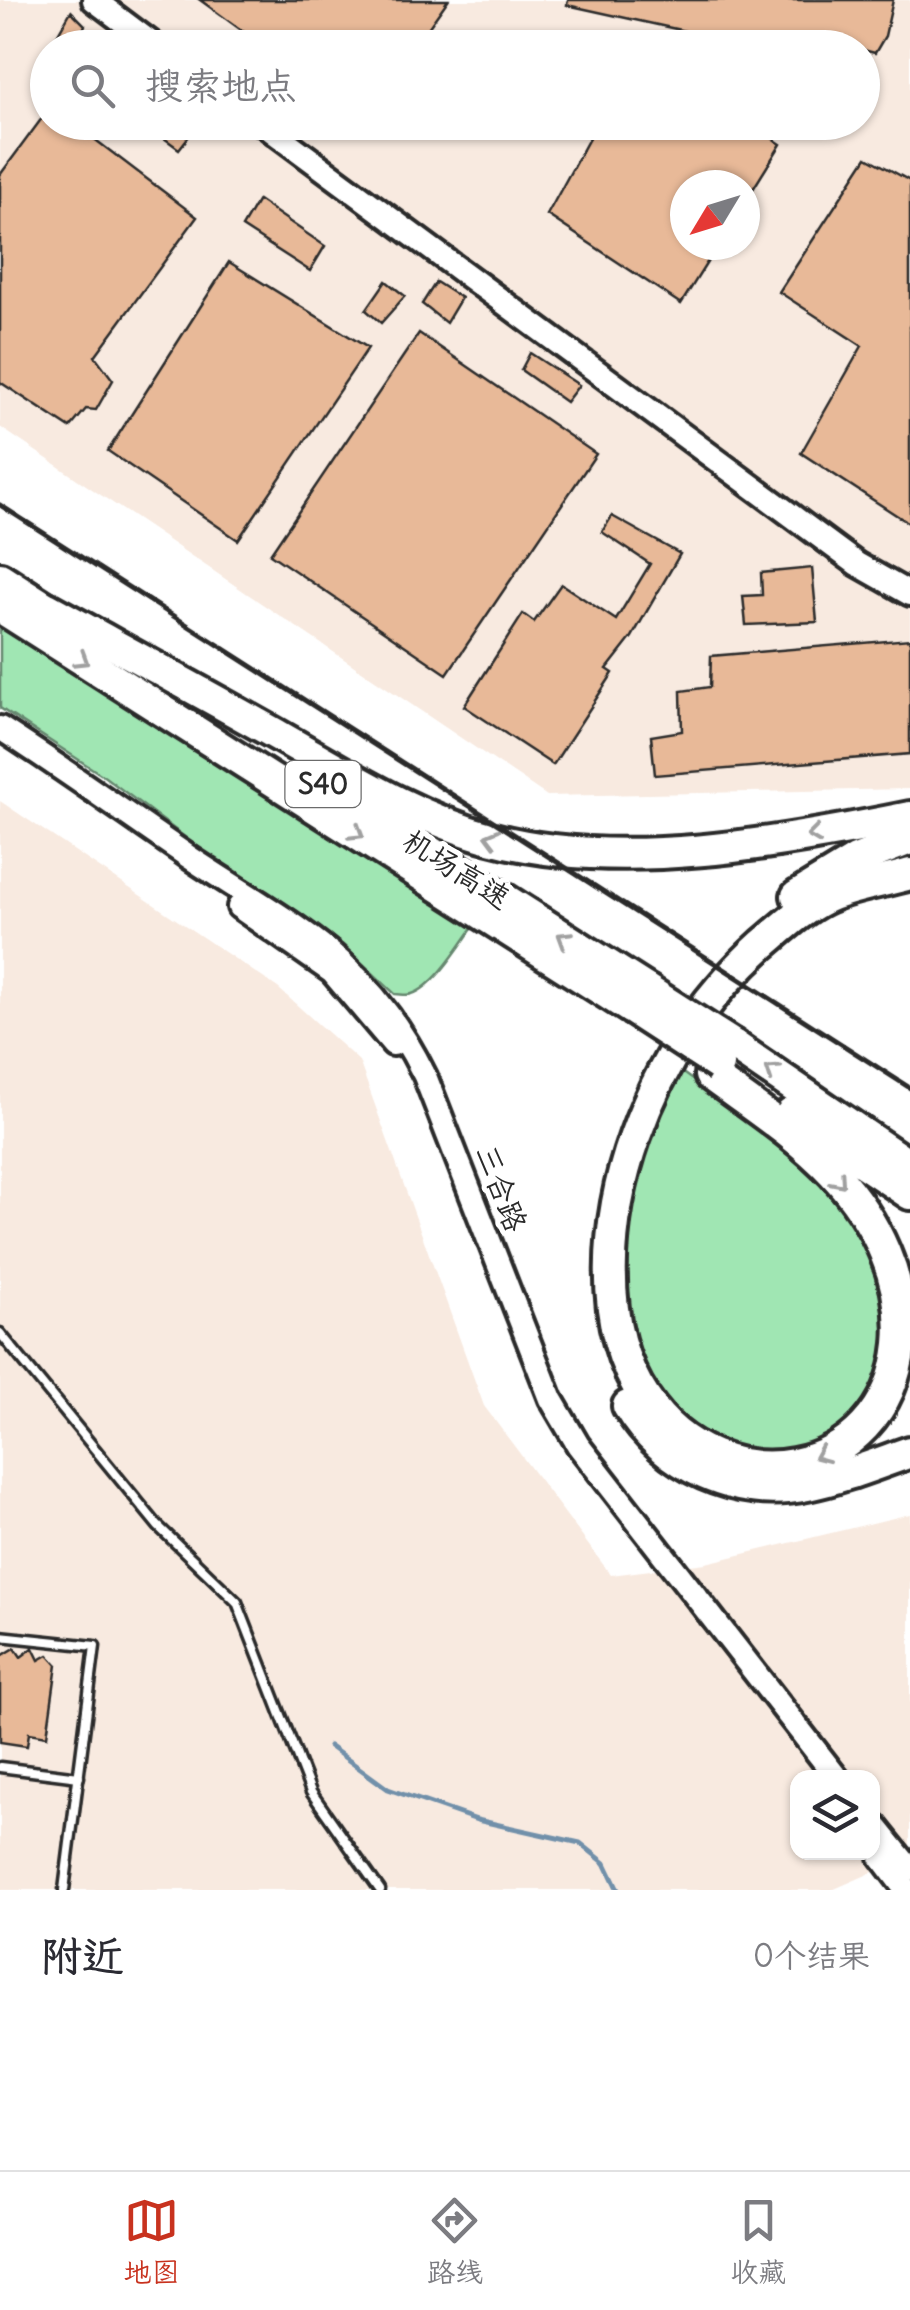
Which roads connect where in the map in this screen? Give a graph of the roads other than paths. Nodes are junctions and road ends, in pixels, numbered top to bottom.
1 (94, 0) edge
2 (134, 30) edge
3 (284, 140) edge
4 (0, 578) edge
5 (910, 594) edge
6 (0, 608) edge
7 (47, 608) junction
8 (0, 728) edge
9 (0, 746) edge
10 (910, 817) edge
11 (910, 839) edge
12 (910, 874) edge
13 (639, 999) junction
14 (720, 1061) junction
15 (910, 1166) edge
16 (910, 1194) edge
17 (3, 1336) edge
18 (910, 1452) edge
19 (0, 1636) edge
20 (0, 1767) edge
21 (812, 1770) edge
22 (831, 1770) edge
23 (78, 1777) junction
24 (880, 1832) edge
25 (880, 1856) edge
26 (910, 1870) edge
27 (64, 1890) edge
28 (380, 1890) edge
29 (906, 1890) edge

1 - 2 main road
3 - 5 main road
4 - 7 highway, 机场高速 / S40
6 -> 13 highway, 机场高速 / S40
10 -> 7 highway
13 -> 7 highway, 机场高速 / S40
8 - 22 main road, 三合路
9 - 21 main road, 三合路
11 - 18 highway
14 -> 12 highway
13 - 14 highway, 机场高速 / S40, bridge
15 -> 14 highway, 机场高速 / S40
14 - 16 highway, 机场高速 / S40
17 - 28 lane
19 - 23 lane
20 - 23 lane
23 - 27 lane
24 - 26 main road
25 - 29 main road

